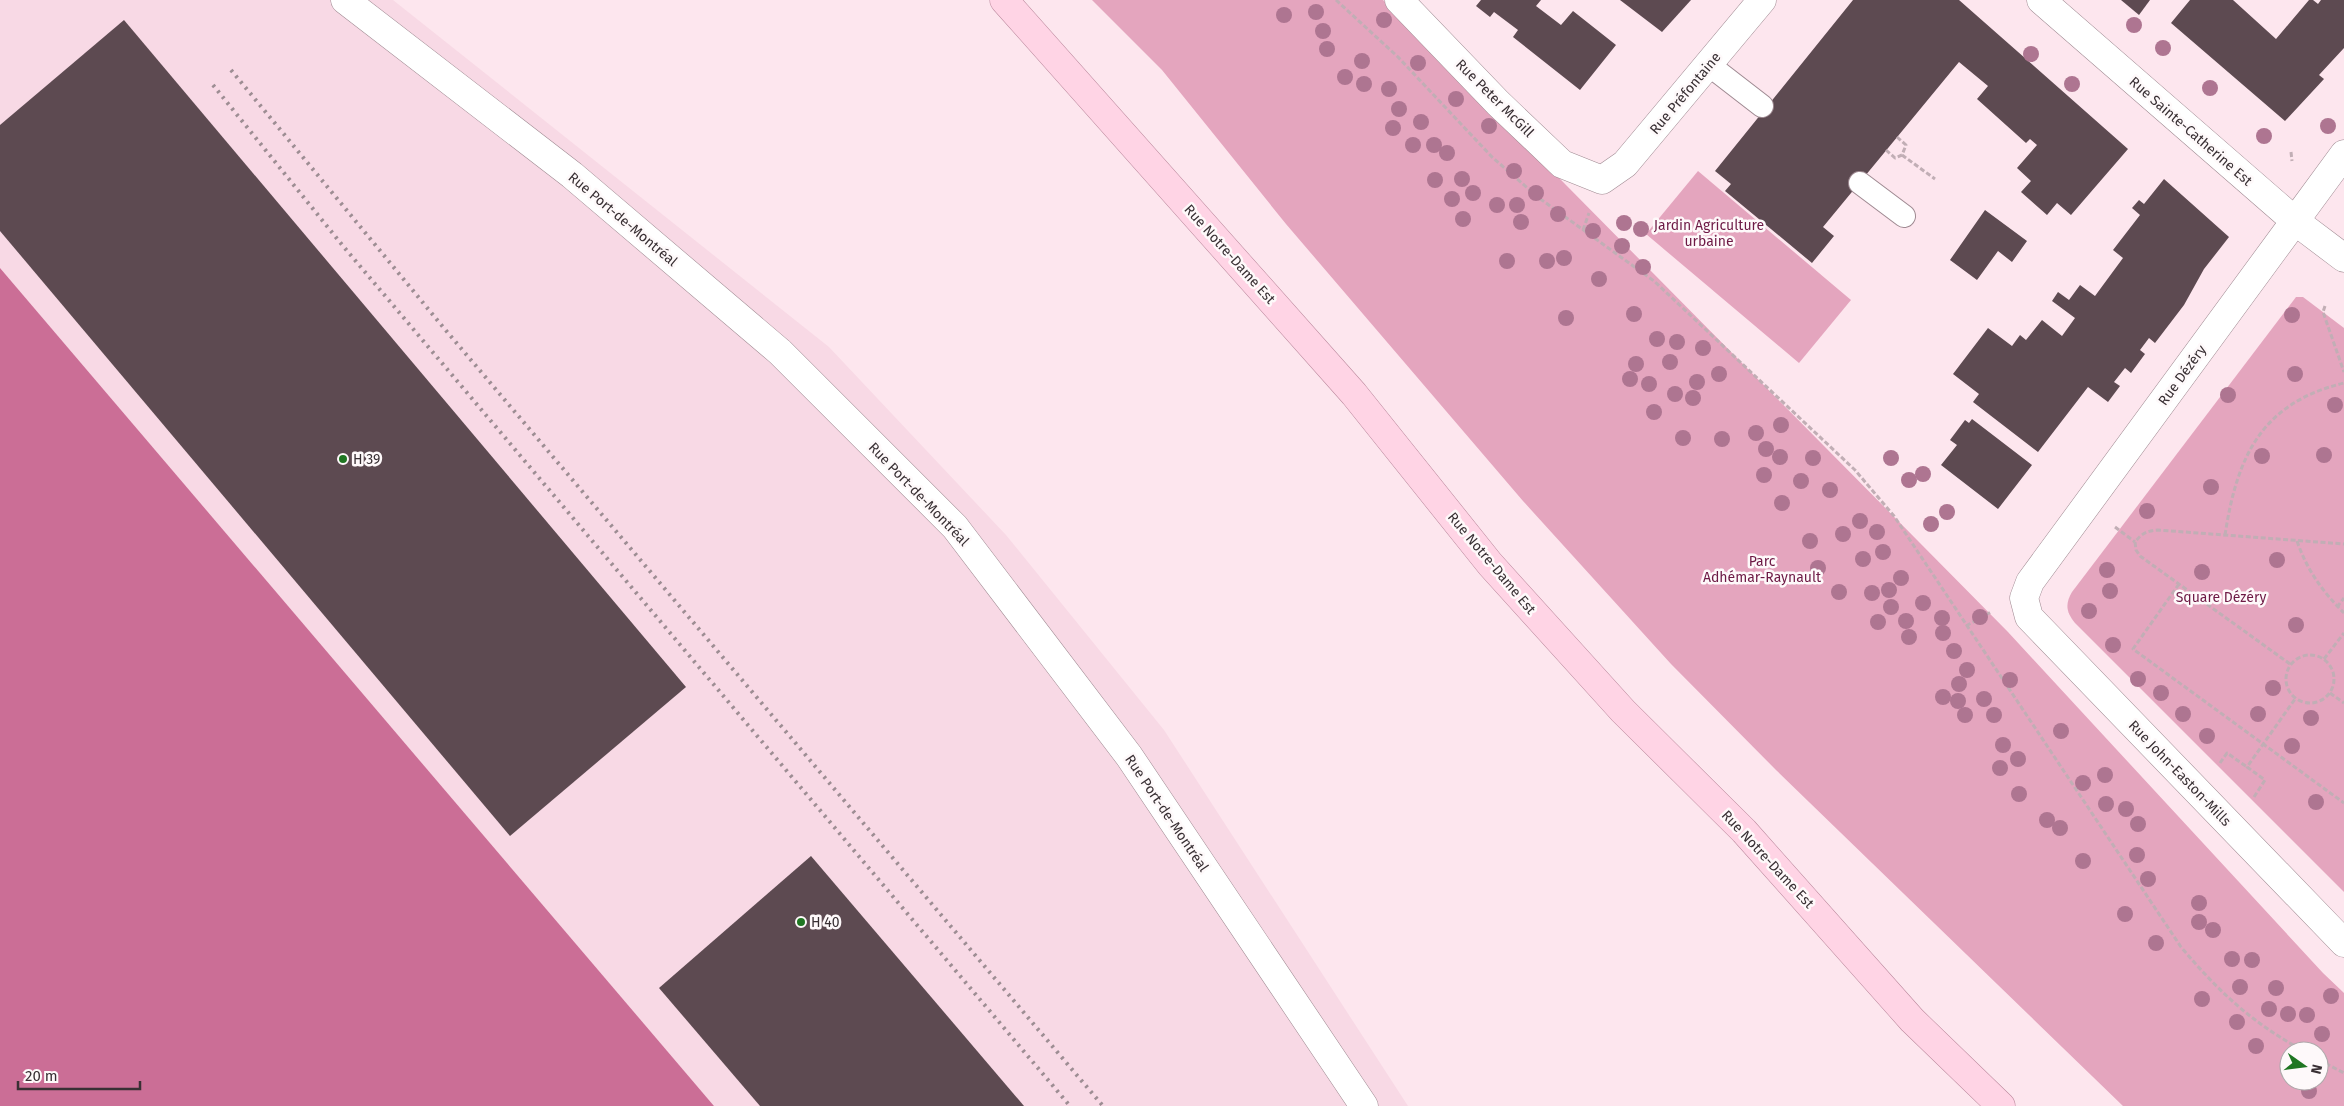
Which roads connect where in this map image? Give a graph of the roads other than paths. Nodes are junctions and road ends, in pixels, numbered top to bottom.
1 (345, 0) edge
2 (1004, 0) edge
3 (1398, 0) edge
4 (1762, 0) edge
5 (2042, 0) edge
6 (1708, 65) junction
7 (1762, 106) dead end
8 (2344, 154) edge
9 (1602, 180) joint
10 (1860, 183) dead end
11 (1904, 216) dead end
12 (2295, 221) junction
13 (2344, 258) edge
14 (2024, 598) joint
15 (2344, 943) edge
16 (1364, 1106) edge
17 (2001, 1106) edge

1 - 16 street, Rue Port-de-Montréal
2 - 17 main road, Rue Notre-Dame Est
3 - 9 street, Rue Peter McGill
4 - 6 street, Rue Préfontaine
5 - 12 street, Rue Sainte-Catherine Est
6 - 7 lane
6 - 9 street, Rue Préfontaine
8 - 12 street, Rue Dézéry
10 - 11 lane
12 - 13 street, Rue Sainte-Catherine Est
12 - 14 street, Rue Dézéry
14 - 15 street, Rue John-Easton-Mills

